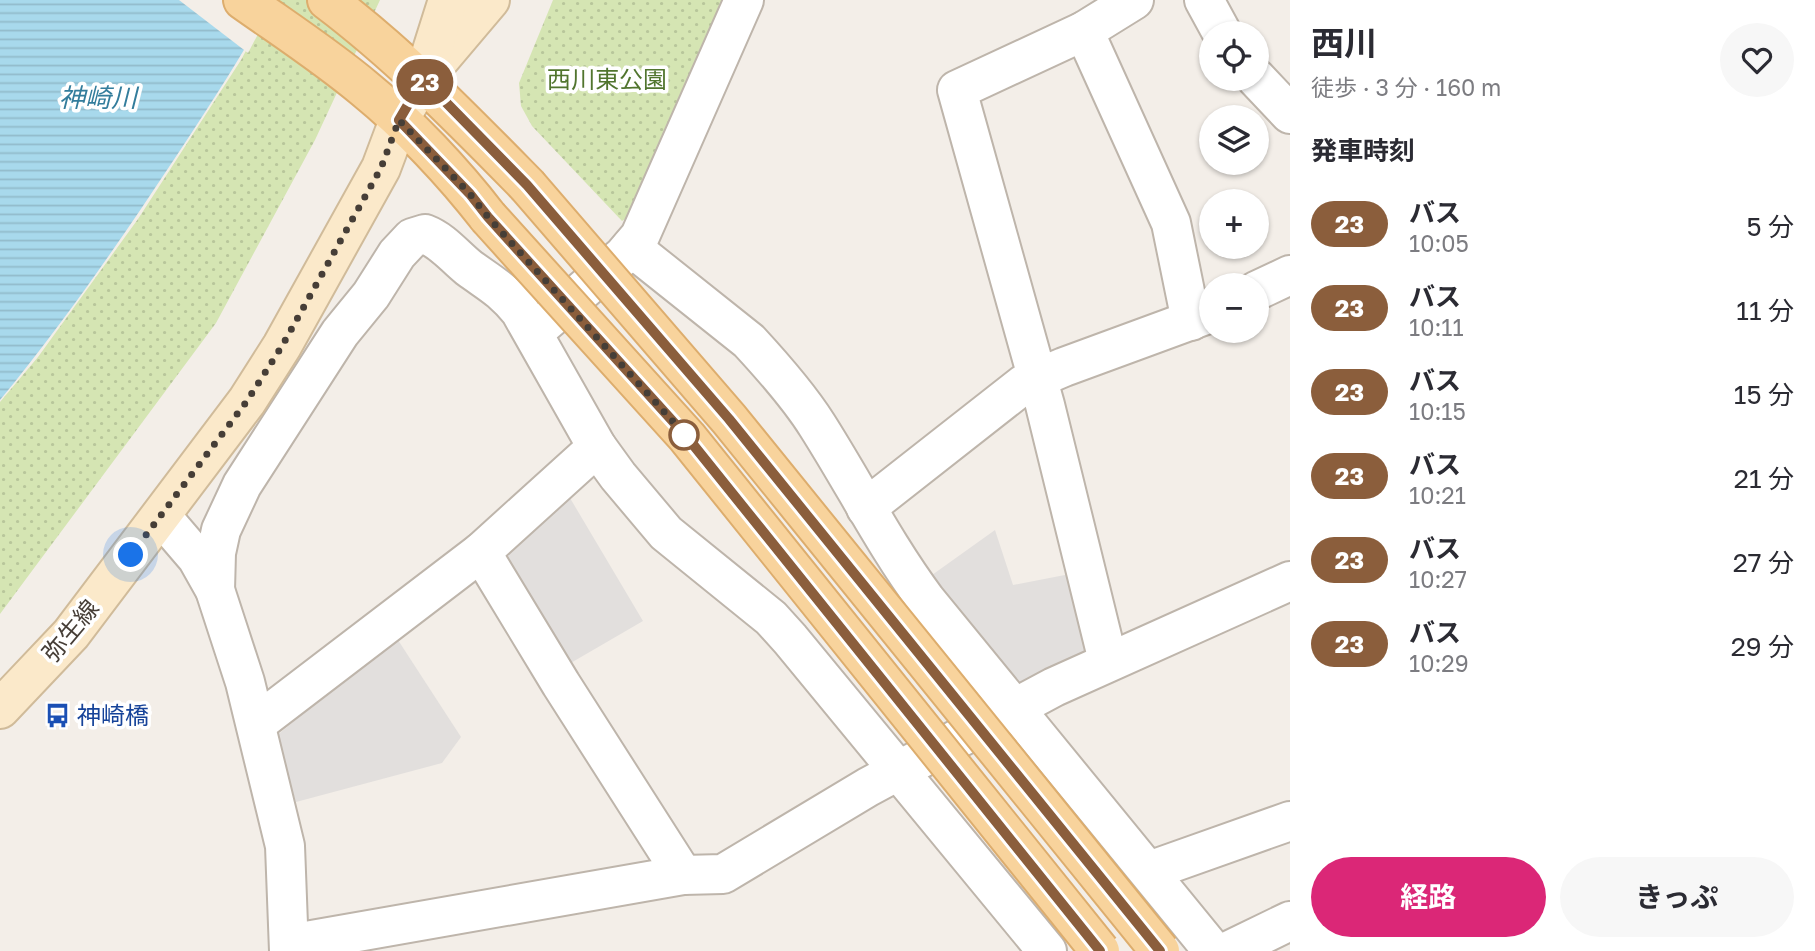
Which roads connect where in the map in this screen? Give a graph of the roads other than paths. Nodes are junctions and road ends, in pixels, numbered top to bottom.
1 (243, 0) edge
2 (327, 0) edge
3 (448, 0) edge
4 (490, 0) edge
5 (744, 0) edge
6 (1134, 0) edge
7 (1204, 0) edge
8 (1215, 21) edge
9 (1084, 31) junction
10 (423, 79) junction
11 (1268, 91) edge
12 (1290, 114) edge
13 (399, 120) junction
14 (631, 247) junction
15 (1290, 275) edge
16 (1269, 285) edge
17 (1199, 311) edge
18 (1199, 318) edge
19 (533, 333) junction
20 (1037, 377) junction
21 (597, 447) junction
22 (866, 508) junction
23 (160, 516) junction
24 (481, 552) junction
25 (1290, 581) edge
26 (215, 590) junction
27 (1108, 661) junction
28 (1015, 708) junction
29 (0, 709) edge
30 (256, 724) junction
31 (898, 771) junction
32 (1290, 821) edge
33 (1149, 871) junction
34 (683, 875) junction
35 (1290, 921) edge
36 (289, 948) edge
37 (1047, 951) edge
38 (1100, 951) edge
39 (1160, 951) edge
40 (1213, 951) edge
41 (1228, 951) edge

1 - 13 main road
2 - 10 main road
3 - 10 street
4 - 10 street
5 - 14 street
6 - 9 street
7 - 8 street
9 - 17 street
9 - 20 street
10 - 13 street, 弥生線
10 - 39 main road, bridge
11 - 12 street
13 - 23 street, 弥生線
13 - 38 main road, bridge
14 - 19 street
14 - 22 street
15 - 16 street
18 - 20 street
19 - 21 street
19 - 26 street
20 - 22 street
20 - 27 street
21 - 24 street
21 - 31 street
22 - 28 street
23 - 26 street
23 - 29 street, 弥生線
24 - 30 street
24 - 34 street
25 - 27 street
26 - 30 street
27 - 28 street
28 - 31 street
28 - 33 street
30 - 36 street
31 - 34 street
31 - 37 street
32 - 33 street
33 - 40 street
34 - 36 street
35 - 41 street

